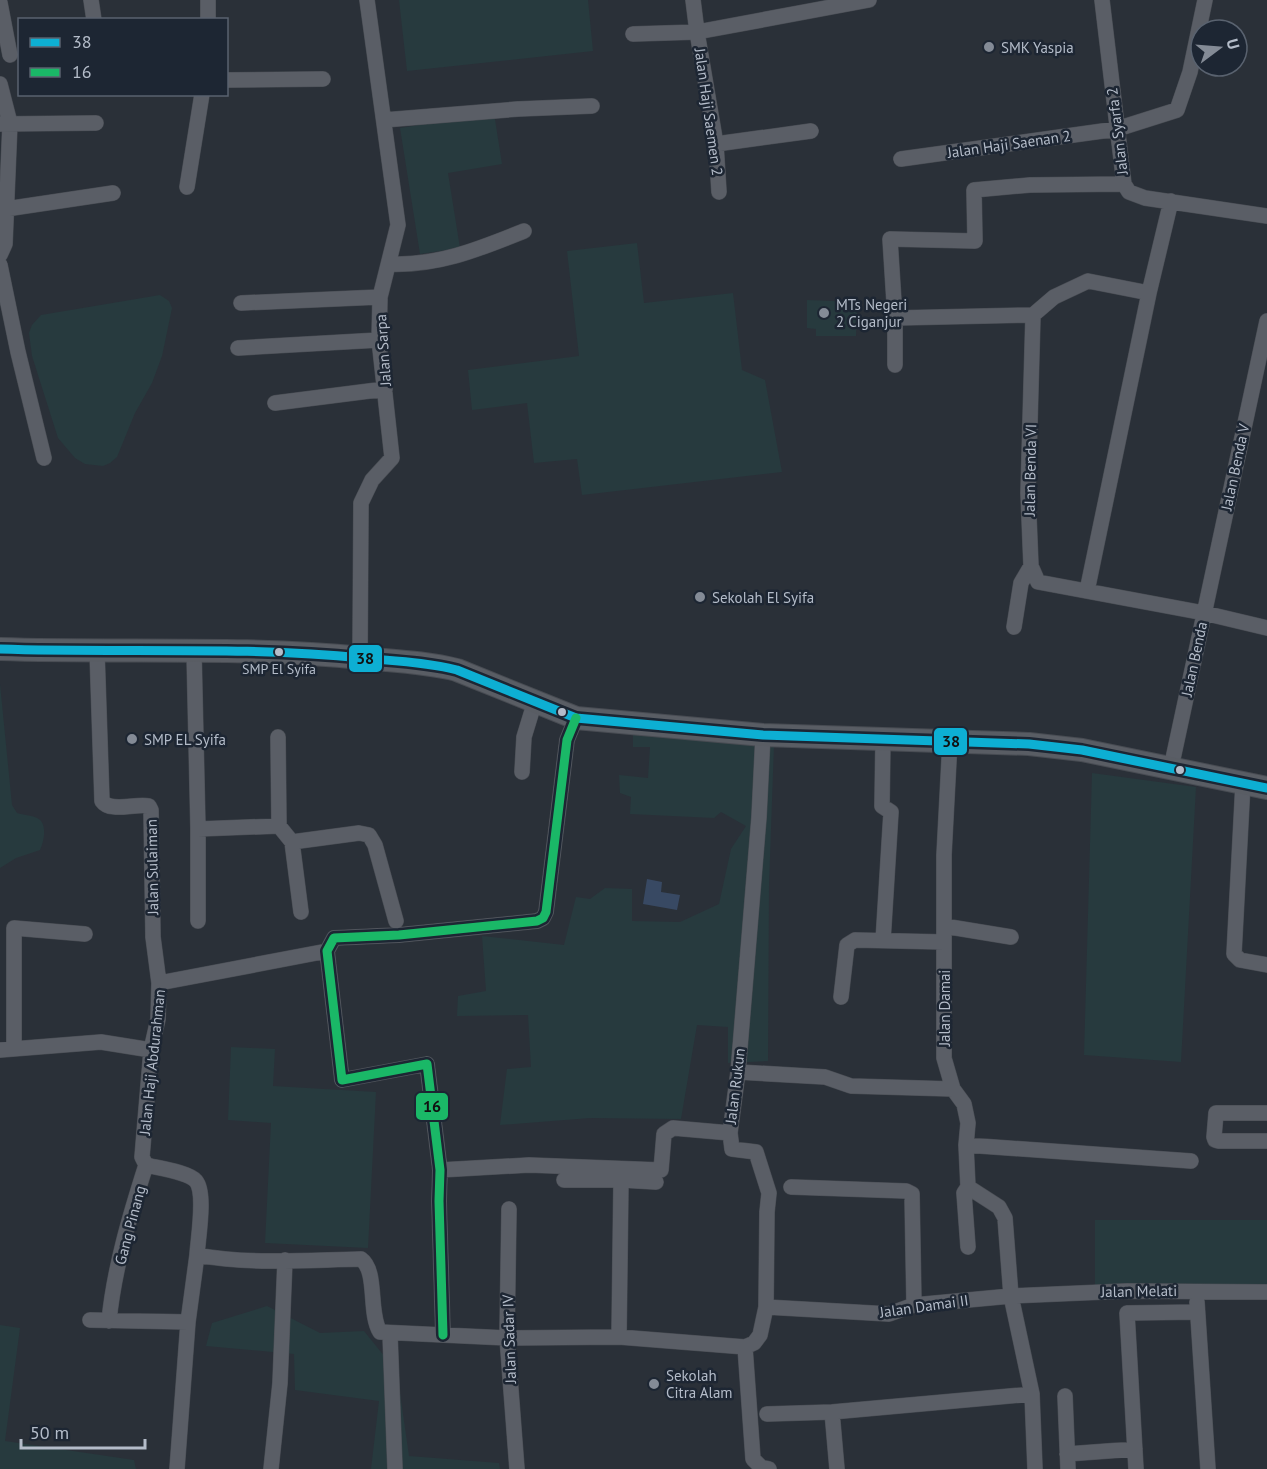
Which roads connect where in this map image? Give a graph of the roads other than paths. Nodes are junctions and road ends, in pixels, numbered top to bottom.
1 (91, 0) edge
2 (208, 0) edge
3 (367, 0) edge
4 (693, 0) edge
5 (869, 0) edge
6 (1102, 0) edge
7 (1205, 0) edge
8 (0, 3) edge
9 (94, 18) edge
10 (208, 18) edge
11 (697, 32) junction
12 (633, 34) dead end
13 (10, 56) dead end
14 (323, 79) dead end
15 (228, 80) edge
16 (0, 84) edge
17 (202, 96) edge
18 (592, 106) dead end
19 (384, 120) junction
20 (96, 123) dead end
21 (5, 124) edge
22 (1117, 129) junction
23 (811, 131) dead end
24 (716, 144) junction
25 (901, 159) dead end
26 (1124, 184) junction
27 (187, 187) dead end
28 (720, 192) dead end
29 (113, 193) dead end
30 (1171, 201) junction
31 (6, 209) junction
32 (1267, 216) edge
33 (524, 231) dead end
34 (0, 255) edge
35 (389, 264) junction
36 (0, 266) edge
37 (1149, 293) junction
38 (380, 297) junction
39 (241, 303) dead end
40 (1033, 315) junction
41 (895, 318) junction
42 (1267, 321) edge
43 (379, 340) junction
44 (238, 348) dead end
45 (895, 365) dead end
46 (385, 389) junction
47 (275, 403) dead end
48 (44, 458) dead end
49 (1031, 566) junction
50 (1087, 591) junction
51 (1204, 613) junction
52 (1014, 627) dead end
53 (1267, 628) edge
54 (0, 649) edge
55 (97, 651) junction
56 (194, 651) junction
57 (360, 658) junction
58 (535, 701) junction
59 (576, 718) junction
60 (763, 735) junction
61 (278, 737) dead end
62 (883, 738) junction
63 (950, 741) junction
64 (1171, 768) junction
65 (522, 772) dead end
66 (1243, 783) junction
67 (1267, 788) edge
68 (279, 826) junction
69 (198, 829) junction
70 (292, 842) junction
71 (301, 912) dead end
72 (198, 921) dead end
73 (396, 921) dead end
74 (85, 934) dead end
75 (944, 934) junction
76 (1011, 937) dead end
77 (883, 940) junction
78 (327, 951) junction
79 (1267, 965) edge
80 (159, 983) junction
81 (841, 998) dead end
82 (7, 1049) edge
83 (151, 1050) junction
84 (738, 1072) junction
85 (953, 1089) junction
86 (1267, 1113) edge
87 (730, 1133) junction
88 (1267, 1141) edge
89 (966, 1145) junction
90 (1191, 1161) dead end
91 (147, 1165) junction
92 (440, 1170) junction
93 (564, 1180) dead end
94 (621, 1180) junction
95 (656, 1182) dead end
96 (791, 1186) dead end
97 (968, 1187) junction
98 (509, 1209) dead end
99 (968, 1247) dead end
100 (197, 1255) junction
101 (285, 1260) junction
102 (1196, 1290) junction
103 (1267, 1292) edge
104 (1011, 1296) junction
105 (914, 1305) junction
106 (766, 1307) junction
107 (1197, 1312) junction
108 (90, 1320) dead end
109 (109, 1321) junction
110 (188, 1322) junction
111 (390, 1334) junction
112 (443, 1335) junction
113 (619, 1337) junction
114 (507, 1338) junction
115 (745, 1347) junction
116 (1032, 1394) junction
117 (1065, 1396) dead end
118 (832, 1412) junction
119 (767, 1414) dead end
120 (1135, 1449) junction
121 (1068, 1461) edge
122 (177, 1469) edge
123 (271, 1469) edge
124 (395, 1469) edge
125 (518, 1469) edge
126 (769, 1469) edge
127 (837, 1469) edge
128 (1035, 1469) edge
129 (1136, 1469) edge
130 (1208, 1469) edge

1 - 9 street
2 - 10 street
3 - 19 street, Jalan Sarpa
4 - 11 street
5 - 11 street
6 - 22 street, Jalan Syarfa 2
7 - 22 street, Jalan Haji Saenan 2
8 - 13 street
11 - 12 street
11 - 24 street, Jalan Haji Saemen 2
14 - 15 street
16 - 21 street
17 - 27 street
18 - 19 street
19 - 35 street, Jalan Sarpa
20 - 21 street
21 - 31 street
22 - 25 street, Jalan Haji Saenan 2
22 - 26 street, Jalan Syarfa 2
23 - 24 street
24 - 28 street, Jalan Haji Saemen 2
26 - 30 street, Jalan Syarfa 2
26 - 41 street
29 - 31 street
30 - 32 street, Jalan Syarfa 2
30 - 37 street
31 - 34 street
33 - 35 street
35 - 38 street, Jalan Sarpa
36 - 48 street
37 - 40 street
37 - 50 street
38 - 39 street
38 - 43 street, Jalan Sarpa
40 - 41 street
40 - 49 street, Jalan Benda VI
41 - 45 street
42 - 51 street, Jalan Benda V
43 - 44 street
43 - 46 street, Jalan Sarpa
46 - 47 street
46 - 57 street, Jalan Sarpa
49 - 50 street
49 - 52 street
50 - 51 street
51 - 53 street, Jalan Benda
51 - 64 street, Jalan Benda
54 - 55 main road
55 - 56 main road
55 - 80 street, Jalan Sulaiman
56 - 57 main road
56 - 69 street
57 - 58 main road
58 - 59 main road
58 - 65 street
59 - 60 main road
59 - 78 street, Jalan Haji Abdurahman
60 - 62 main road
60 - 84 street, Jalan Rukun
61 - 68 street
62 - 63 main road
62 - 77 street
63 - 64 main road
63 - 75 street, Jalan Damai
64 - 66 main road
66 - 67 main road
66 - 79 street
68 - 69 street
68 - 70 street
69 - 72 street
70 - 71 street
70 - 73 street
74 - 82 street
75 - 76 street
75 - 77 street
75 - 85 street, Jalan Damai
77 - 81 street
78 - 80 street, Jalan Haji Abdurahman
78 - 92 street
80 - 83 street, Jalan Haji Abdurahman
82 - 83 street
83 - 91 street, Jalan Haji Abdurahman
84 - 85 street
84 - 87 street, Jalan Rukun
85 - 89 street, Jalan Damai
86 - 88 street
87 - 92 street
87 - 106 street, Jalan Rukun
89 - 90 street
89 - 97 street, Jalan Damai
91 - 100 street, Gang Pinang
91 - 109 street, Gang Pinang
92 - 112 street
93 - 94 street
94 - 95 street
94 - 113 street
96 - 105 street
97 - 99 street, Jalan Damai
97 - 104 street
98 - 114 street, Jalan Sadar IV
100 - 101 street
100 - 110 street
101 - 111 street
101 - 123 street
102 - 103 street, Jalan Melati
102 - 104 street, Jalan Melati
102 - 107 street
104 - 105 street, Jalan Damai II
104 - 116 street
105 - 106 street, Jalan Damai II
106 - 115 street, Jalan Rukun
107 - 120 street
107 - 130 street
108 - 109 street
109 - 110 street
110 - 122 street
111 - 112 street
111 - 124 street
112 - 114 street
113 - 114 street
113 - 115 street
114 - 125 street, Jalan Sadar IV
115 - 126 street
116 - 118 street
116 - 128 street
117 - 121 street
118 - 119 street
118 - 127 street
120 - 121 street
120 - 129 street

